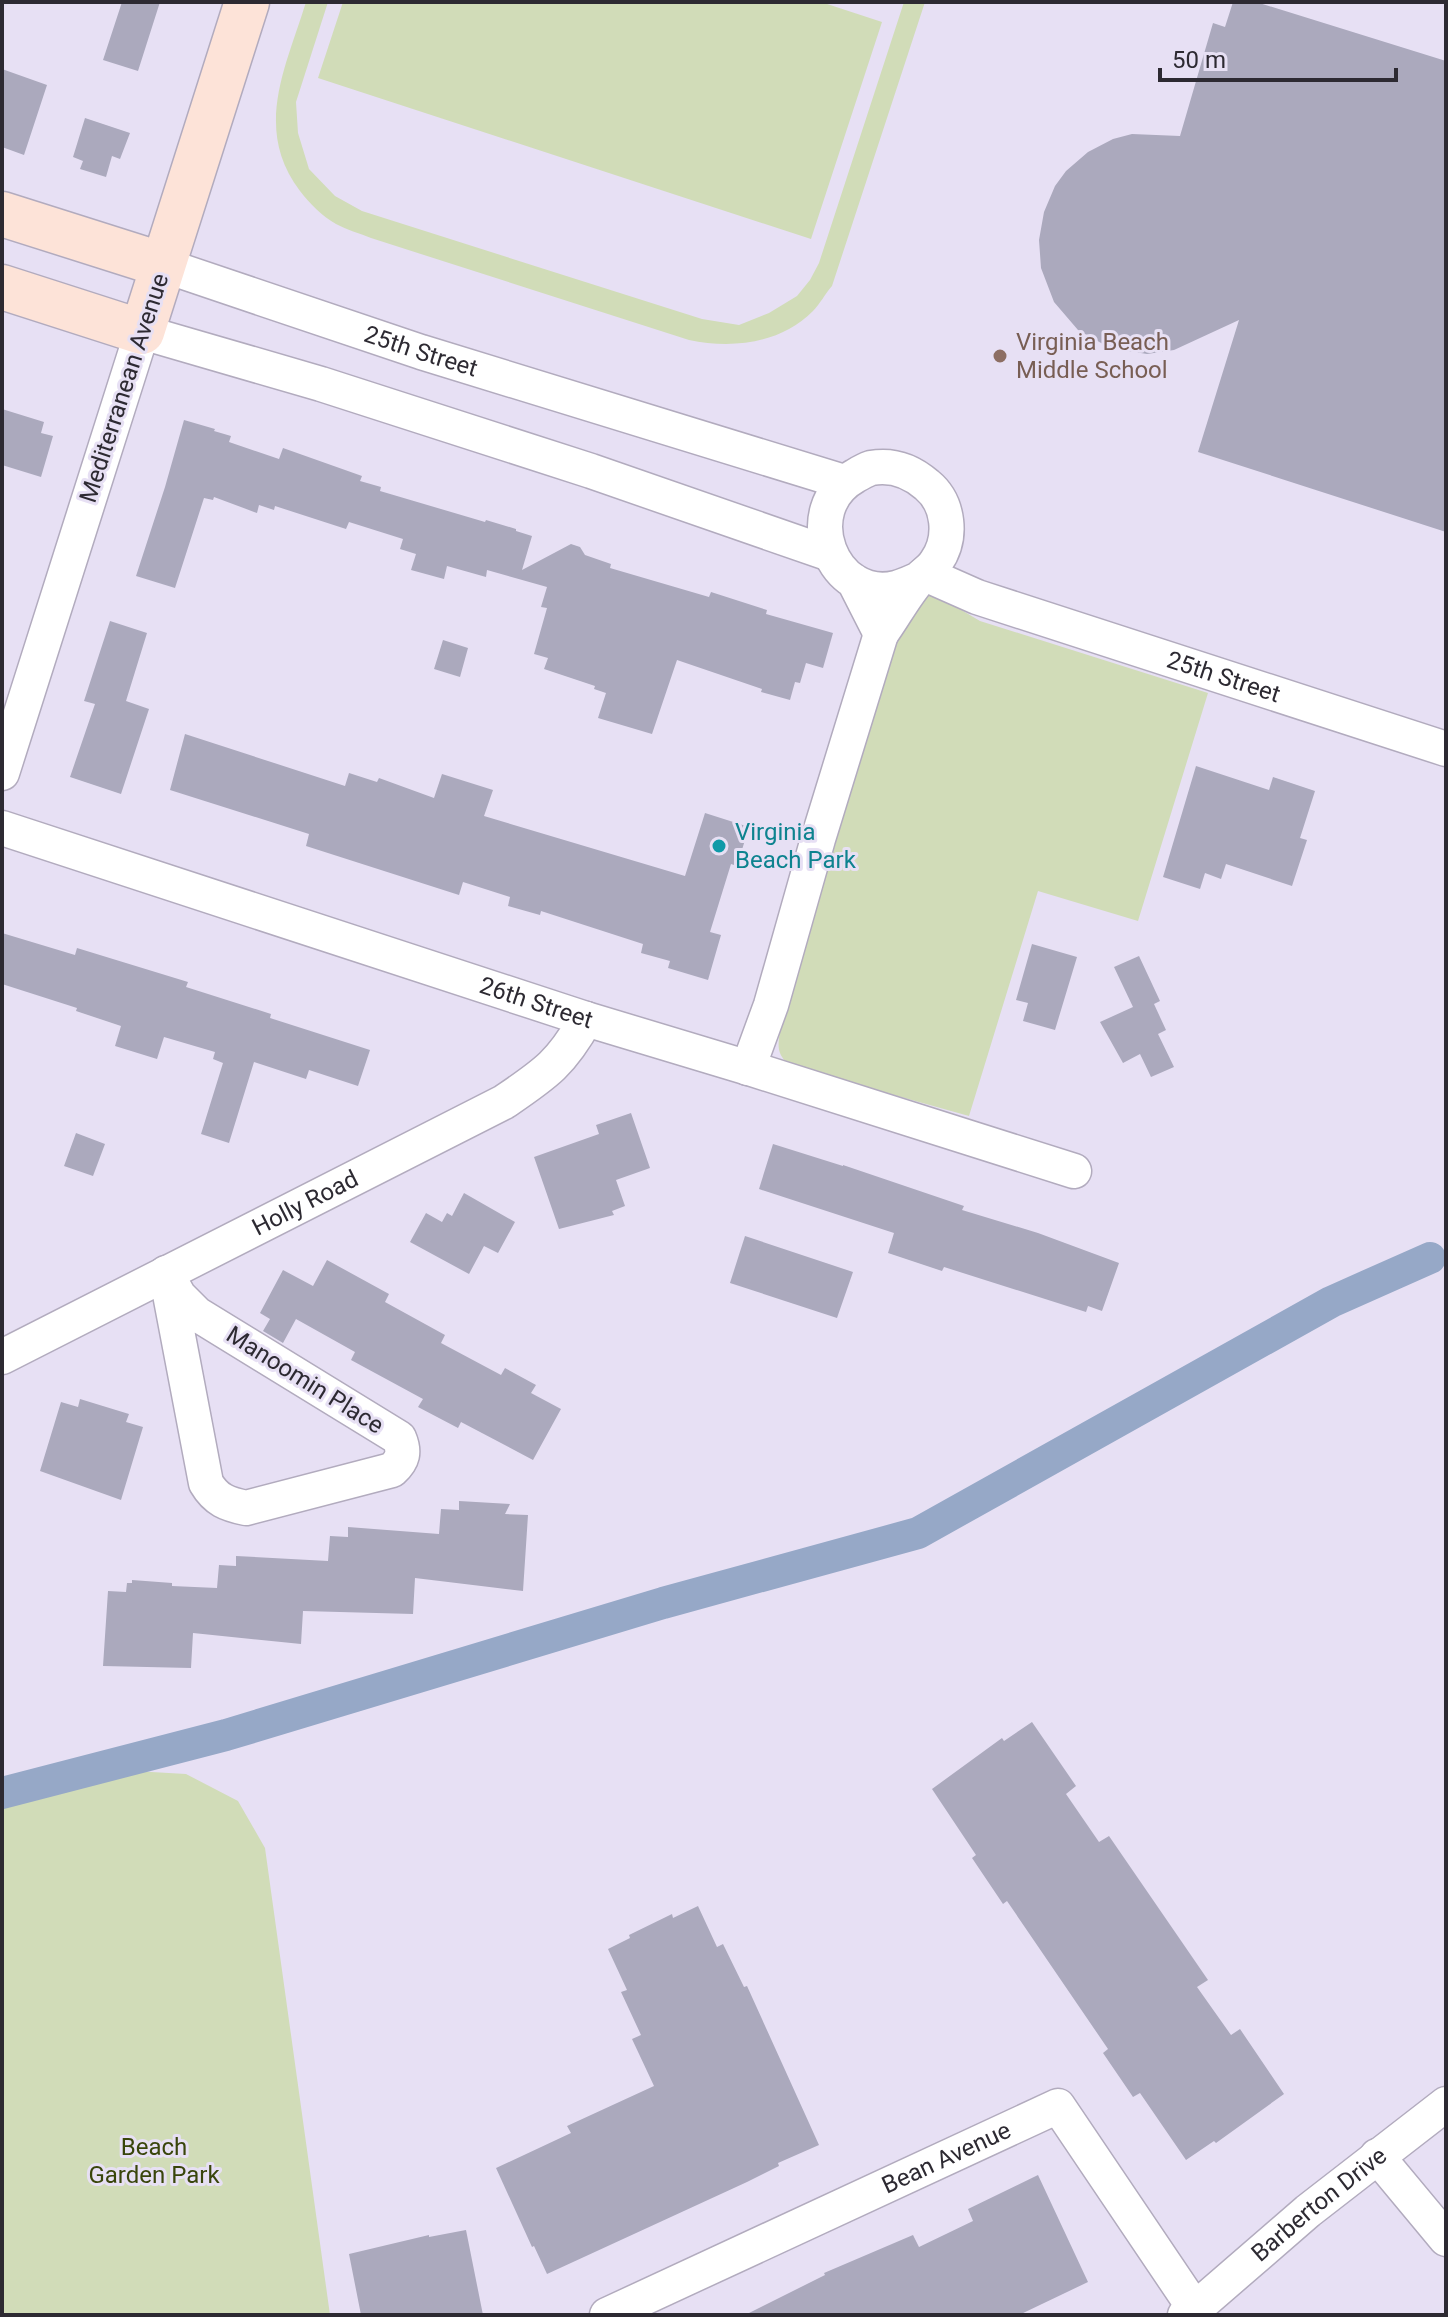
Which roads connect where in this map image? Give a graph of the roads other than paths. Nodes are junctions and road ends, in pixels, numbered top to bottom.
1 (247, 2) edge
2 (2, 214) edge
3 (163, 265) junction
4 (2, 287) edge
5 (142, 332) junction
6 (844, 482) junction
7 (947, 531) junction
8 (830, 554) junction
9 (922, 576) junction
10 (854, 581) junction
11 (1003, 605) junction
12 (881, 634) junction
13 (1446, 749) edge
14 (2, 773) edge
15 (2, 828) edge
16 (586, 1019) junction
17 (748, 1068) junction
18 (1074, 1171) dead end
19 (166, 1273) junction
20 (2, 1357) edge
21 (1446, 2104) edge
22 (1377, 2156) junction
23 (1446, 2239) edge
24 (1193, 2313) edge
25 (607, 2315) edge

1 - 3 street, Mediterranean Avenue
2 - 3 street, 25th Street
3 - 5 street, Mediterranean Avenue
3 - 6 street, 25th Street
4 - 5 street
5 - 8 street
5 - 14 street, Mediterranean Avenue
6 - 7 street, 25th Street
6 - 8 street
7 - 9 street
7 - 11 street, 25th Street
8 - 10 street
9 - 10 street
9 - 11 street, 25th Street
9 - 12 street
10 - 12 street
11 - 13 street, 25th Street
12 - 17 street
15 - 16 street, 26th Street
16 - 17 street, 26th Street
16 - 19 street, Holly Road
17 - 18 street, 26th Street
19 - 19 street, Manoomin Place
19 - 20 street, Holly Road
21 - 22 street, Barberton Drive
22 - 23 street
22 - 24 street, Barberton Drive
24 - 25 street, Bean Avenue

